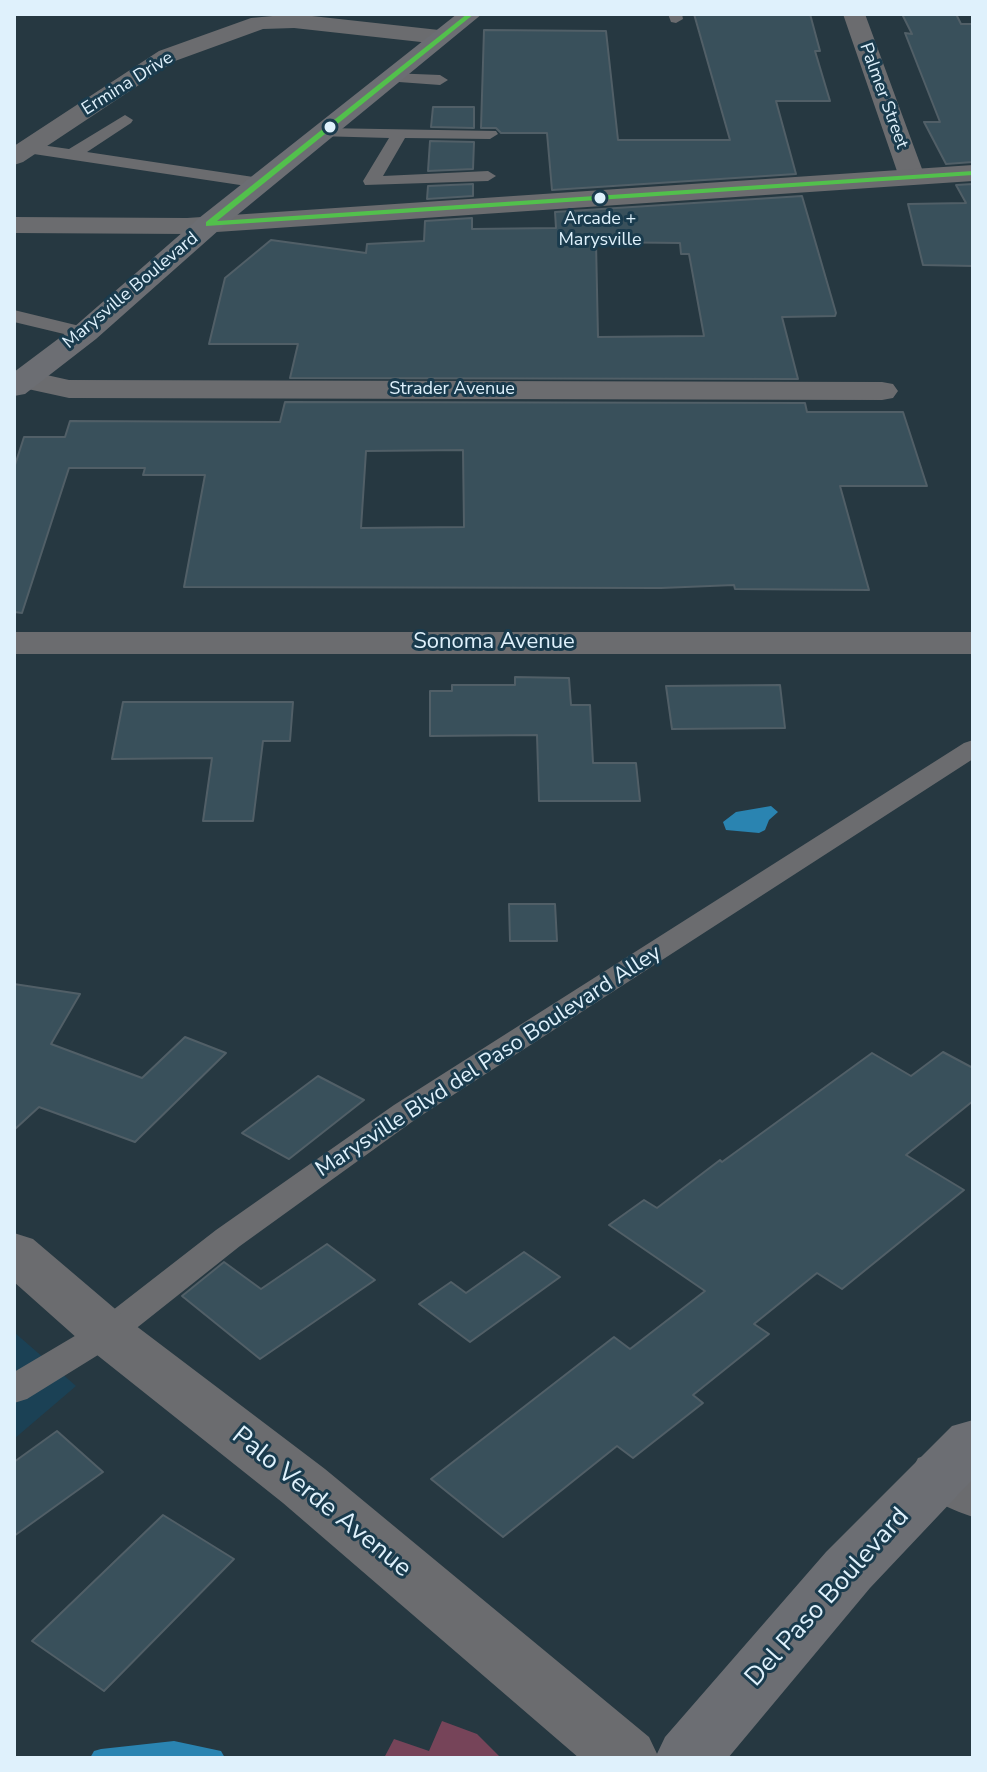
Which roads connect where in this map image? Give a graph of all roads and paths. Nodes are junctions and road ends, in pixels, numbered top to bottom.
1 (471, 14) edge
2 (854, 14) edge
3 (439, 37) junction
4 (390, 78) junction
5 (440, 80) dead end
6 (125, 120) dead end
7 (323, 133) junction
8 (400, 133) junction
9 (490, 134) dead end
10 (20, 152) edge
11 (72, 155) junction
12 (973, 173) edge
13 (488, 176) dead end
14 (912, 177) junction
15 (260, 183) junction
16 (209, 224) junction
17 (14, 225) edge
18 (14, 316) edge
19 (85, 333) junction
20 (19, 383) edge
21 (882, 391) dead end
22 (14, 643) edge
23 (973, 643) edge
24 (973, 748) edge
25 (14, 1252) edge
26 (107, 1333) junction
27 (14, 1389) edge
28 (962, 1470) edge
29 (626, 1758) edge
30 (688, 1758) edge

1 - 3 main road, Marysville Boulevard
2 - 14 street, Palmer Street
3 - 4 main road, Marysville Boulevard
3 - 10 street, Ermina Drive
4 - 5 lane
4 - 7 main road, Marysville Boulevard
6 - 11 lane
7 - 8 lane
7 - 15 main road, Marysville Boulevard
8 - 9 lane
8 - 13 lane
10 - 11 lane
11 - 15 lane
12 - 14 street
14 - 16 street
15 - 16 main road, Marysville Boulevard
16 - 17 street
16 - 19 main road, Marysville Boulevard
18 - 19 lane
19 - 20 main road, Marysville Boulevard
20 - 21 street, Strader Avenue
22 - 23 street, Sonoma Avenue
24 - 26 lane, Marysville Blvd del Paso Boulevard Alley
25 - 26 street, Palo Verde Avenue
26 - 27 lane, Marysville Blvd del Paso Boulevard Alley
26 - 29 street, Palo Verde Avenue
28 - 30 main road, Del Paso Boulevard

